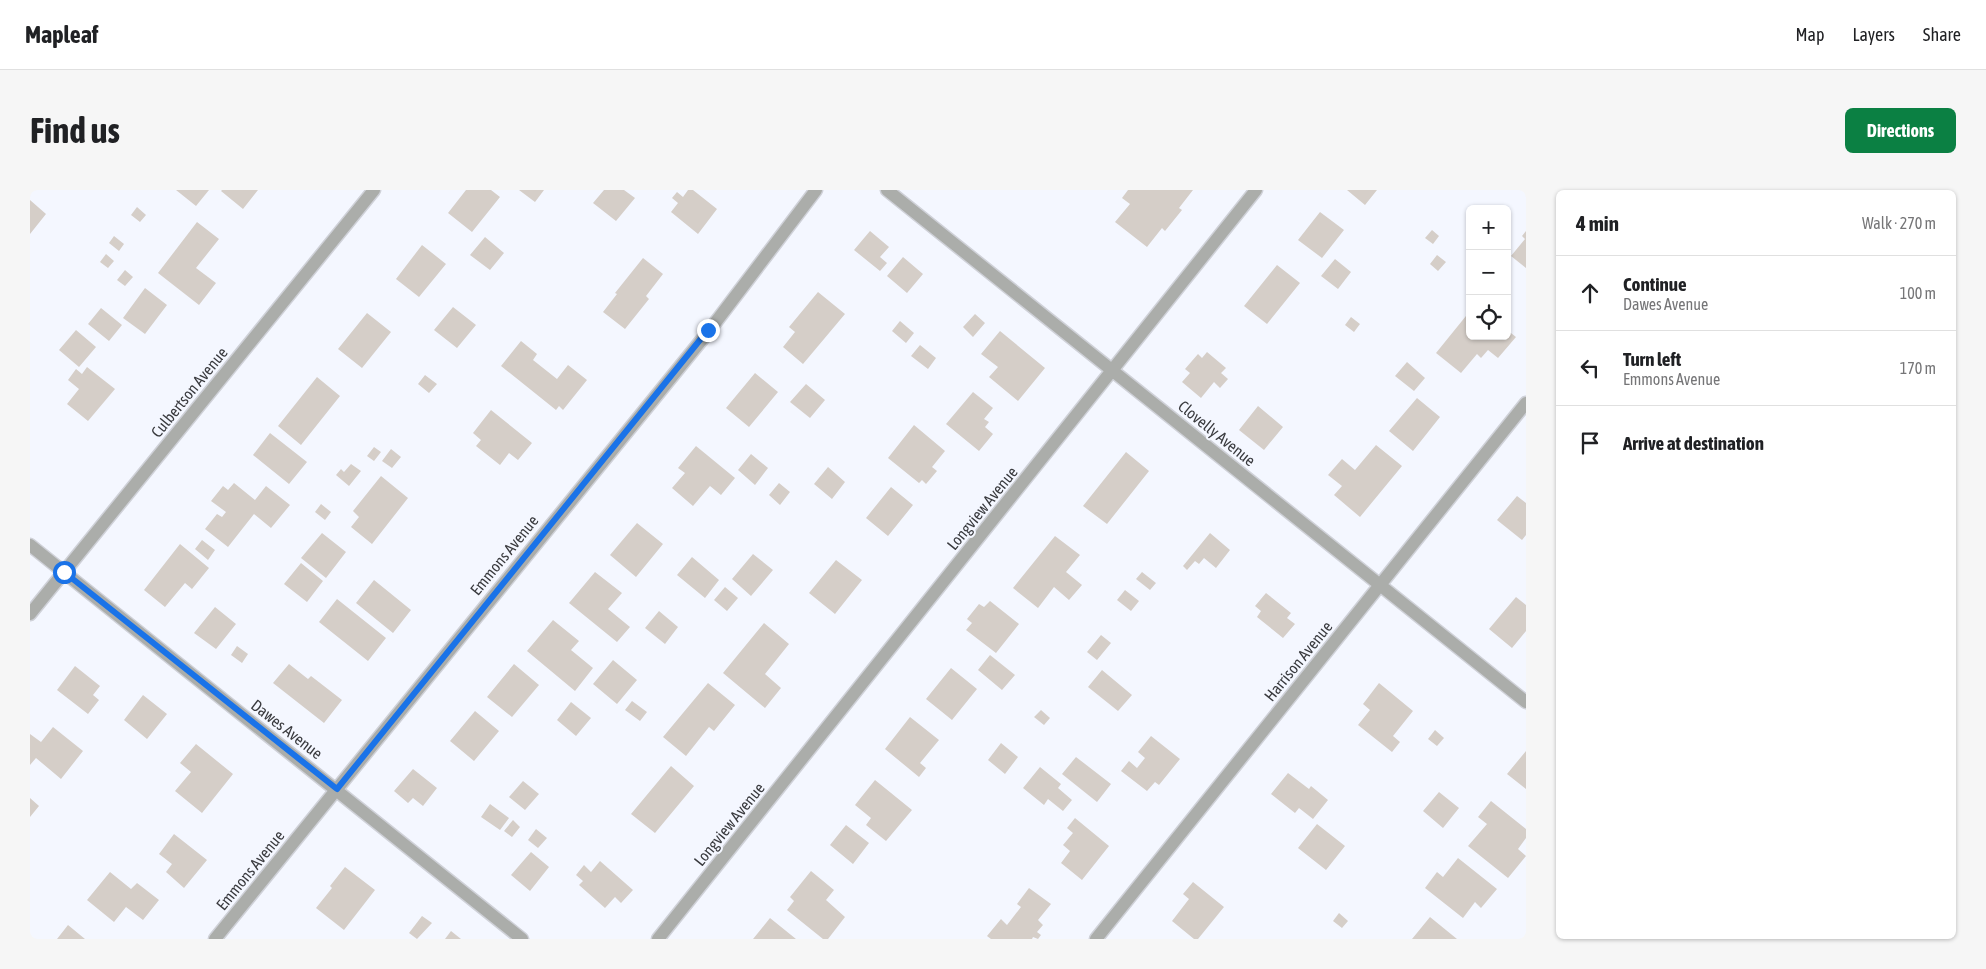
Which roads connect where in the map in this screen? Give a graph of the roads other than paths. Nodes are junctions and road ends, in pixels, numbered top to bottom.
1 (374, 190) edge
2 (816, 190) edge
3 (887, 190) edge
4 (1256, 190) edge
5 (1113, 370) junction
6 (1526, 403) edge
7 (30, 545) edge
8 (64, 572) junction
9 (1380, 584) junction
10 (30, 614) edge
11 (1526, 702) edge
12 (337, 789) junction
13 (215, 939) edge
14 (522, 939) edge
15 (658, 939) edge
16 (1096, 939) edge

1 - 8 street, Culbertson Avenue
2 - 12 street, Emmons Avenue
3 - 5 street, Clovelly Avenue
4 - 5 street, Longview Avenue
5 - 9 street, Clovelly Avenue
5 - 15 street, Longview Avenue
6 - 9 street, Harrison Avenue
7 - 8 street, Dawes Avenue
8 - 10 street, Culbertson Avenue
8 - 12 street, Dawes Avenue
9 - 11 street, Clovelly Avenue
9 - 16 street, Harrison Avenue
12 - 13 street, Emmons Avenue
12 - 14 street, Dawes Avenue

